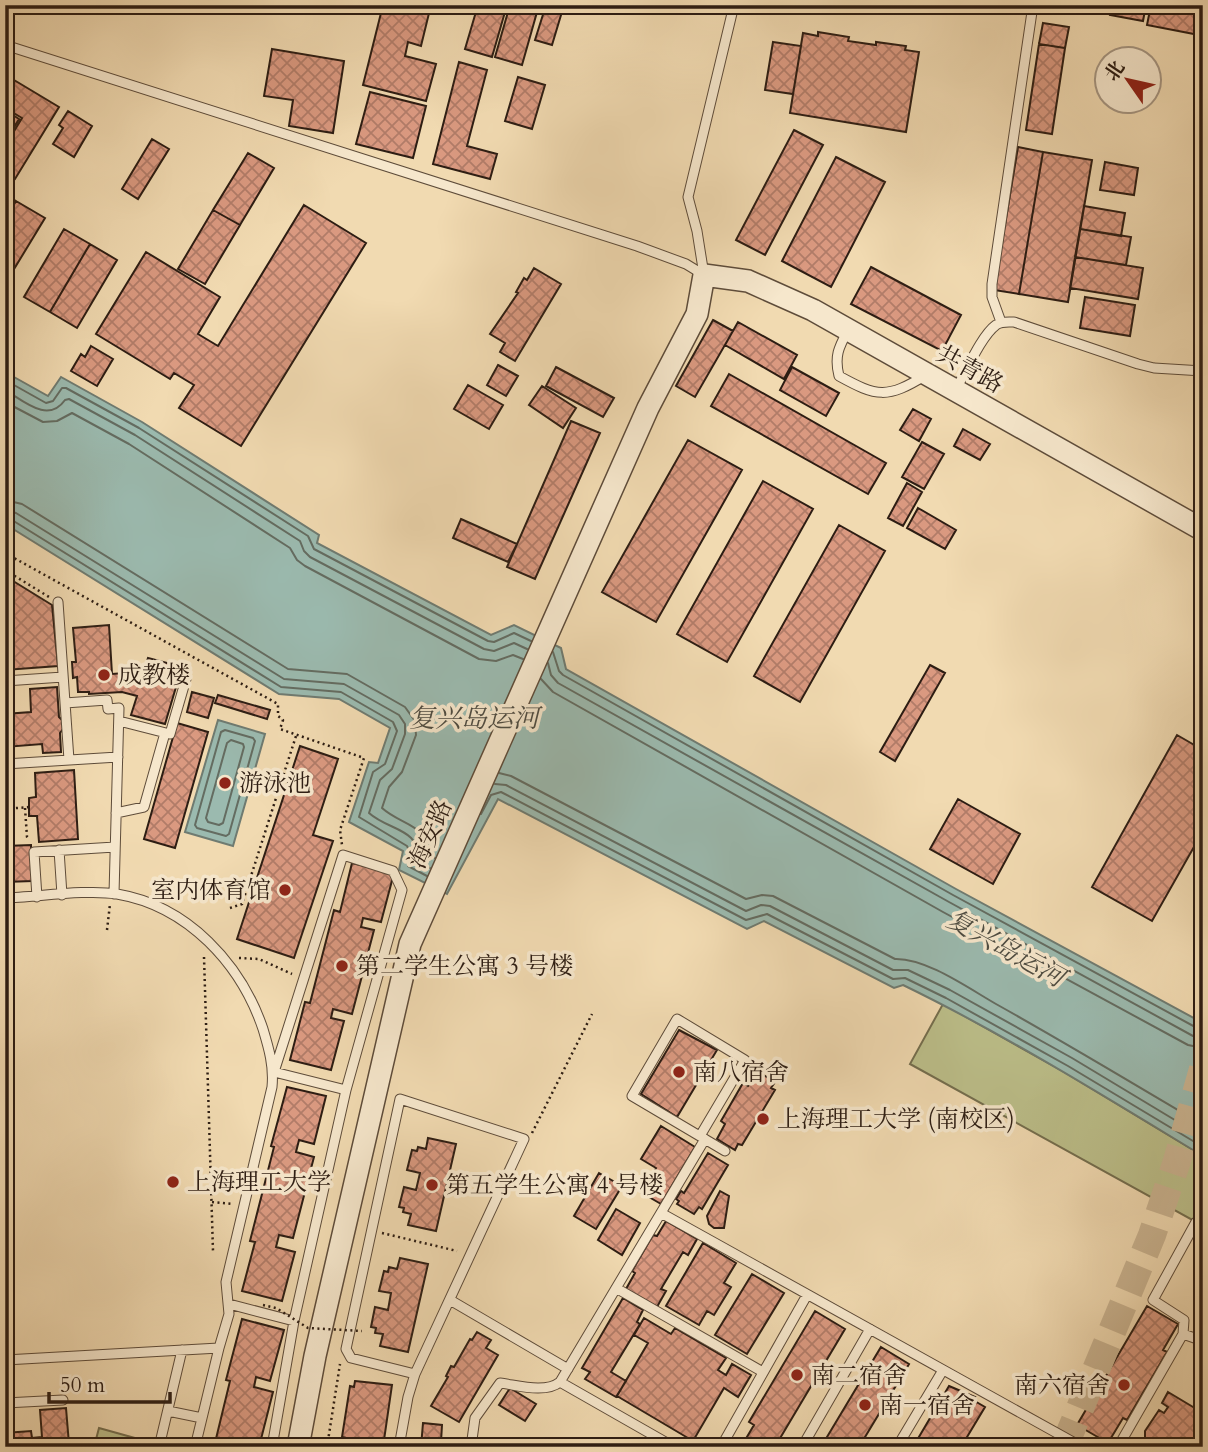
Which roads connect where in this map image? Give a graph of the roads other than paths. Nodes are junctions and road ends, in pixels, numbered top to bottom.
1 (734, 5) edge
2 (1033, 5) edge
3 (5, 45) edge
4 (704, 275) junction
5 (1001, 322) junction
6 (849, 329) junction
7 (1203, 371) edge
8 (926, 374) junction
9 (955, 391) junction
10 (1203, 530) edge
11 (58, 602) road end
12 (63, 677) junction
13 (186, 679) dead end
14 (5, 681) edge
15 (65, 703) junction
16 (119, 720) junction
17 (165, 733) junction
18 (118, 757) junction
19 (69, 760) junction
20 (5, 764) edge
21 (116, 813) junction
22 (116, 847) junction
23 (59, 850) junction
24 (113, 894) junction
25 (62, 895) junction
26 (37, 897) junction
27 (5, 898) edge
28 (274, 1072) junction
29 (346, 1090) junction
30 (702, 1138) junction
31 (725, 1151) dead end
32 (661, 1213) junction
33 (1196, 1222) dead end
34 (616, 1288) junction
35 (807, 1295) junction
36 (450, 1300) junction
37 (229, 1304) junction
38 (294, 1321) junction
39 (870, 1329) junction
40 (1183, 1334) junction
41 (1203, 1341) edge
42 (219, 1348) junction
43 (182, 1350) junction
44 (5, 1360) edge
45 (568, 1369) junction
46 (943, 1370) junction
47 (763, 1372) junction
48 (415, 1374) junction
49 (560, 1382) junction
50 (63, 1400) dead end
51 (5, 1404) edge
52 (168, 1411) junction
53 (202, 1418) junction
54 (159, 1447) edge
55 (195, 1447) edge
56 (271, 1447) edge
57 (298, 1447) edge
58 (399, 1447) edge
59 (471, 1447) edge
60 (674, 1447) edge
61 (721, 1447) edge
62 (802, 1447) edge
63 (897, 1447) edge
64 (1082, 1447) edge
65 (1118, 1447) edge

1 - 4 lane
2 - 5 lane
3 - 4 lane
4 - 6 street, 共青路
4 - 57 street, 海安路
5 - 7 lane
5 - 9 lane
6 - 8 street, 共青路
6 - 8 lane
8 - 9 street, 共青路
9 - 10 street, 共青路
11 - 12 lane
12 - 14 lane
12 - 15 lane
13 - 17 lane
15 - 16 lane
15 - 19 lane
16 - 17 lane
16 - 18 lane
17 - 21 lane
18 - 19 lane
18 - 21 lane
19 - 20 lane
21 - 22 lane
22 - 23 lane
22 - 24 lane
23 - 25 lane
23 - 26 lane
24 - 25 lane
24 - 28 lane
25 - 26 lane
26 - 27 lane
28 - 29 lane
28 - 29 lane
28 - 37 lane
29 - 38 lane
30 - 30 lane
30 - 31 lane
30 - 32 lane
32 - 34 lane
32 - 35 lane
33 - 40 lane
34 - 45 lane
34 - 47 lane
35 - 39 lane
35 - 47 lane
36 - 45 lane
36 - 48 lane
36 - 48 lane
37 - 38 lane
37 - 42 lane
38 - 56 lane
39 - 46 lane
39 - 62 lane
40 - 41 lane
40 - 65 lane
42 - 43 lane
42 - 53 lane
43 - 44 lane
43 - 52 lane
45 - 49 lane
46 - 63 lane
46 - 64 lane
47 - 61 lane
48 - 58 lane
49 - 59 lane
49 - 60 lane
50 - 51 lane
52 - 53 lane
52 - 54 lane
53 - 55 lane

